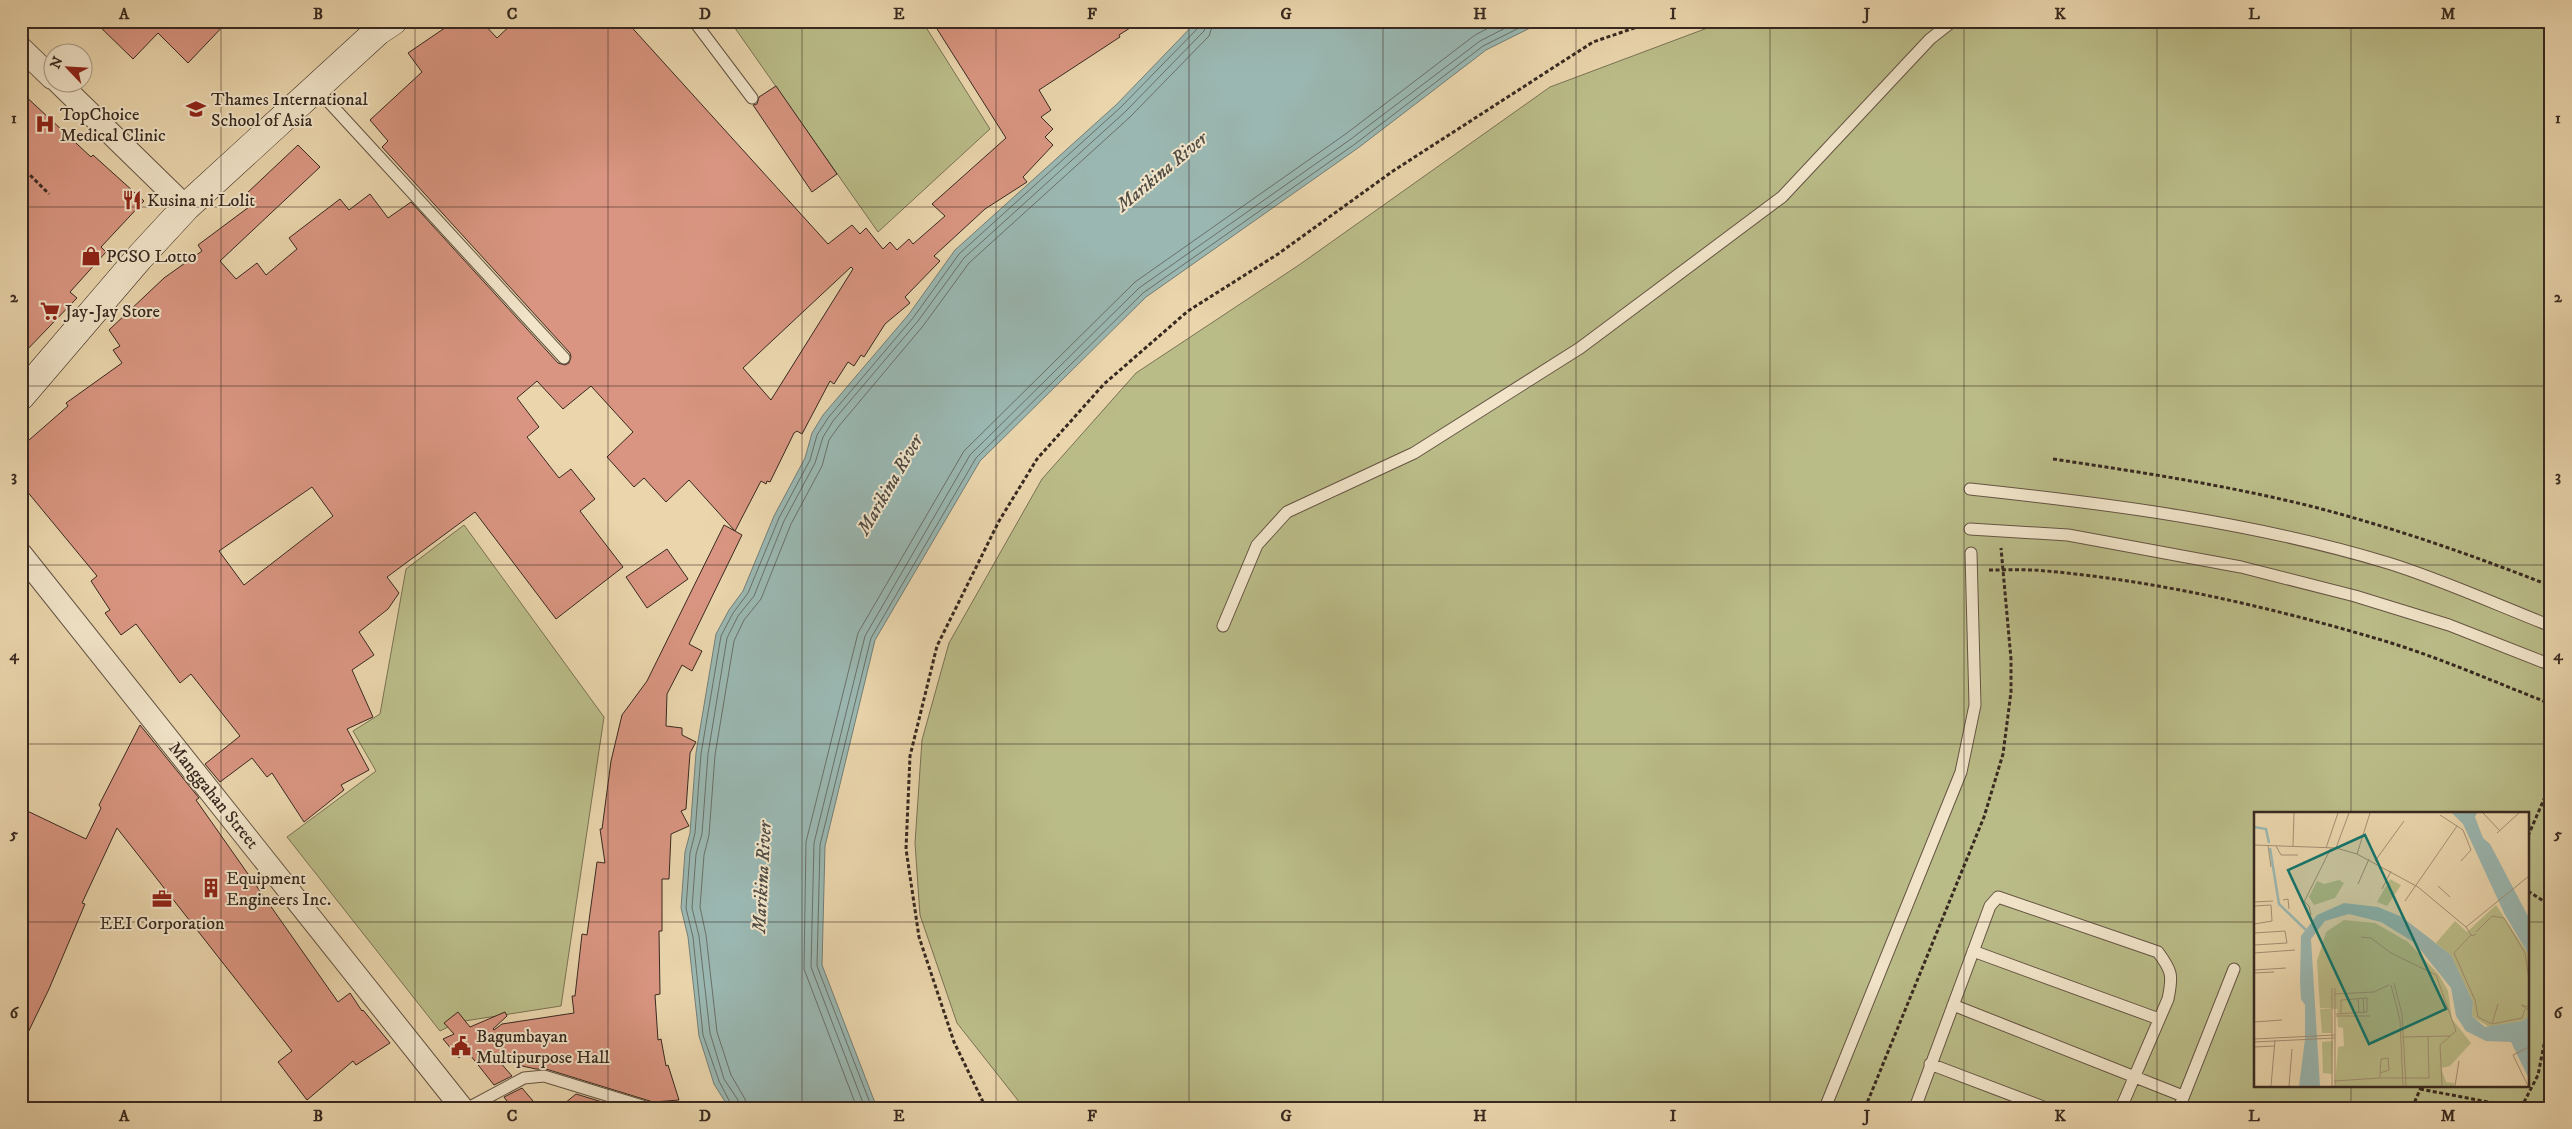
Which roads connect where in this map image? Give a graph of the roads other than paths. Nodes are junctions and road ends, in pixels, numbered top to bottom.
1 (694, 21) edge
2 (1953, 21) edge
3 (381, 25) edge
4 (21, 48) edge
5 (42, 68) edge
6 (316, 88) junction
7 (68, 92) edge
8 (752, 98) dead end
9 (186, 206) junction
10 (564, 358) dead end
11 (21, 396) edge
12 (1970, 490) dead end
13 (1970, 529) dead end
14 (1971, 553) dead end
15 (21, 554) edge
16 (1223, 626) dead end
17 (2551, 626) edge
18 (2551, 665) edge
19 (1974, 951) junction
20 (2234, 969) dead end
21 (1953, 1004) junction
22 (2160, 1019) junction
23 (1930, 1064) junction
24 (2135, 1076) junction
25 (2183, 1096) junction
26 (462, 1108) edge
27 (468, 1108) edge
28 (649, 1108) edge
29 (1824, 1108) edge
30 (1914, 1108) edge
31 (2046, 1108) edge
32 (2121, 1108) edge
33 (2178, 1108) edge

1 - 8 lane
2 - 16 lane
3 - 6 street
4 - 5 street
6 - 9 street
6 - 10 lane
7 - 9 street
9 - 11 street
12 - 17 lane
13 - 18 lane
14 - 29 lane
15 - 26 street, Manggahan Street
19 - 21 lane
19 - 22 lane
19 - 22 lane
20 - 25 lane
21 - 23 lane
21 - 24 lane
22 - 24 lane
23 - 30 lane
23 - 31 lane
24 - 25 lane
24 - 32 lane
25 - 33 lane
27 - 28 lane

